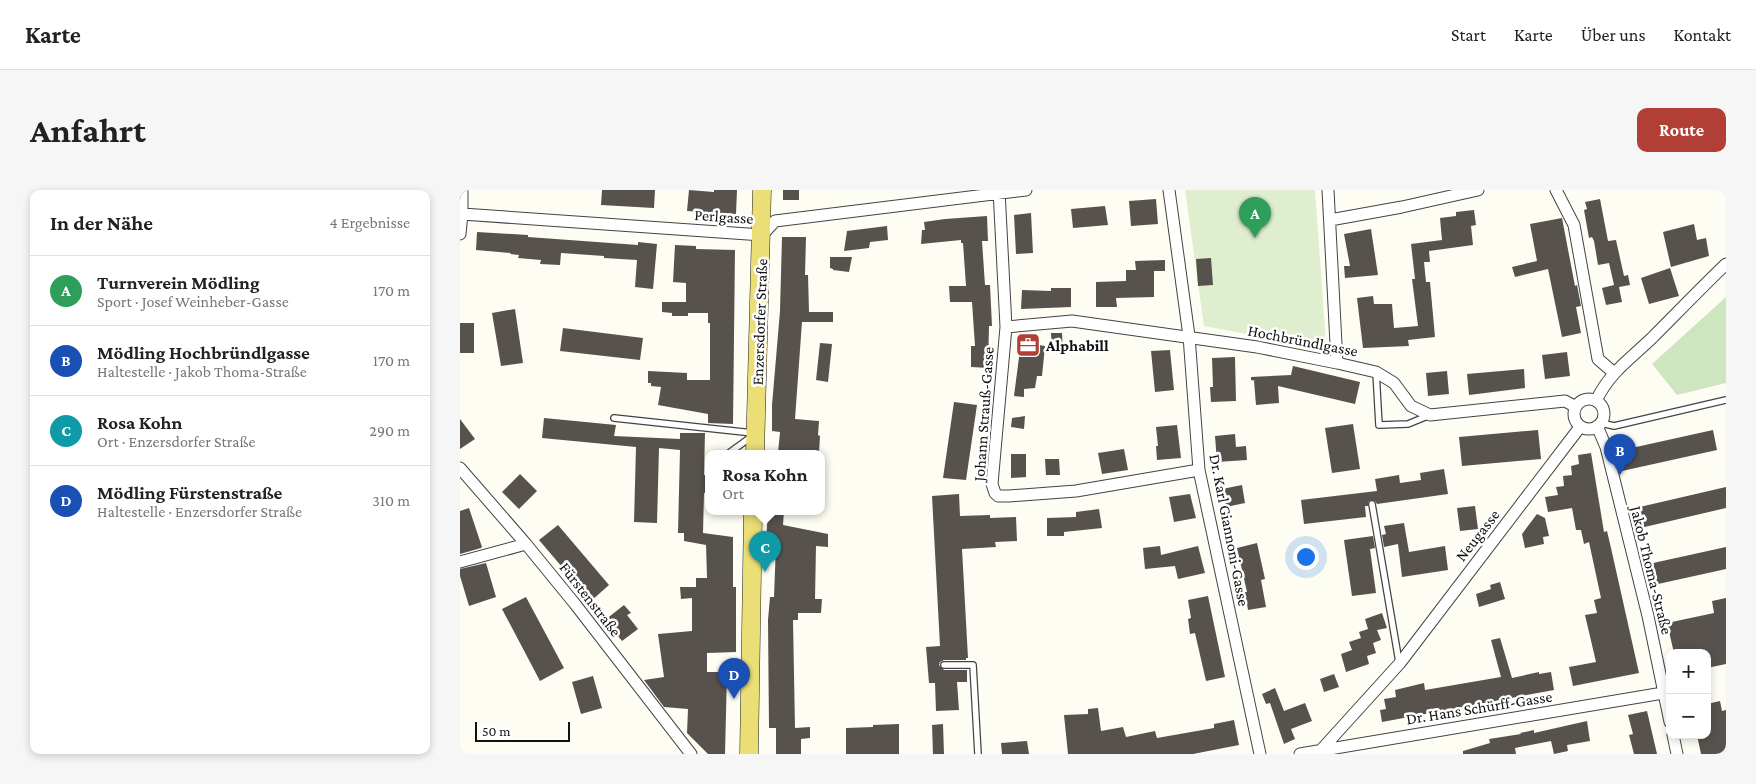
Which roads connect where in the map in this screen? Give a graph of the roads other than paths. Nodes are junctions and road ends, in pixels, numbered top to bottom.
1 (462, 190) edge
2 (762, 190) edge
3 (1026, 190) edge
4 (1169, 190) edge
5 (1328, 190) edge
6 (1478, 190) edge
7 (1556, 190) edge
8 (999, 192) edge
9 (462, 214) junction
10 (1330, 220) junction
11 (460, 234) edge
12 (762, 235) junction
13 (1726, 264) edge
14 (1006, 327) junction
15 (1188, 336) junction
16 (1337, 363) junction
17 (1376, 372) junction
18 (1614, 372) junction
19 (1726, 400) edge
20 (1596, 401) junction
21 (1576, 407) junction
22 (1430, 415) junction
23 (614, 418) dead end
24 (1599, 425) junction
25 (1580, 427) junction
26 (755, 433) junction
27 (733, 450) edge
28 (755, 450) edge
29 (460, 468) edge
30 (1199, 470) junction
31 (1372, 504) dead end
32 (753, 515) edge
33 (526, 544) junction
34 (460, 562) edge
35 (1400, 663) junction
36 (944, 665) dead end
37 (1663, 693) junction
38 (1666, 705) edge
39 (1674, 739) edge
40 (1322, 749) junction
41 (691, 754) edge
42 (749, 754) edge
43 (978, 754) edge
44 (1260, 754) edge
45 (1304, 754) edge
46 (1677, 754) edge

1 - 9 street
2 - 12 main road, Enzersdorfer Straße
3 - 8 street, Perlgasse
4 - 15 street, Dr. Karl Giannoni-Gasse
5 - 10 street
6 - 10 street
7 - 18 street
8 - 12 street, Perlgasse
8 - 14 street, Johann Strauß-Gasse
9 - 11 street
9 - 12 street, Perlgasse
10 - 16 street
12 - 26 main road, Enzersdorfer Straße
13 - 18 street
14 - 15 street, Hochbründlgasse
14 - 30 street, Johann Strauß-Gasse
15 - 16 street, Hochbründlgasse
15 - 30 street, Dr. Karl Giannoni-Gasse
16 - 17 street, Hochbründlgasse
17 - 22 street, Hochbründlgasse
17 - 22 lane
18 - 20 street
19 - 24 lane
20 - 21 street
20 - 24 street
21 - 22 street
21 - 25 street
23 - 26 lane
24 - 25 street
24 - 37 street, Jakob Thoma-Straße
25 - 35 street, Neugasse
26 - 27 lane
26 - 28 main road, Enzersdorfer Straße
29 - 33 street, Fürstenstraße
30 - 44 street, Dr. Karl Giannoni-Gasse
31 - 35 lane
32 - 42 main road
33 - 34 street
33 - 41 street, Fürstenstraße
35 - 40 street, Neugasse
36 - 43 lane
37 - 38 street, Jakob Thoma-Straße
37 - 40 street, Dr. Hans Schürff-Gasse
39 - 46 street
40 - 45 street, Dr. Hans Schürff-Gasse

